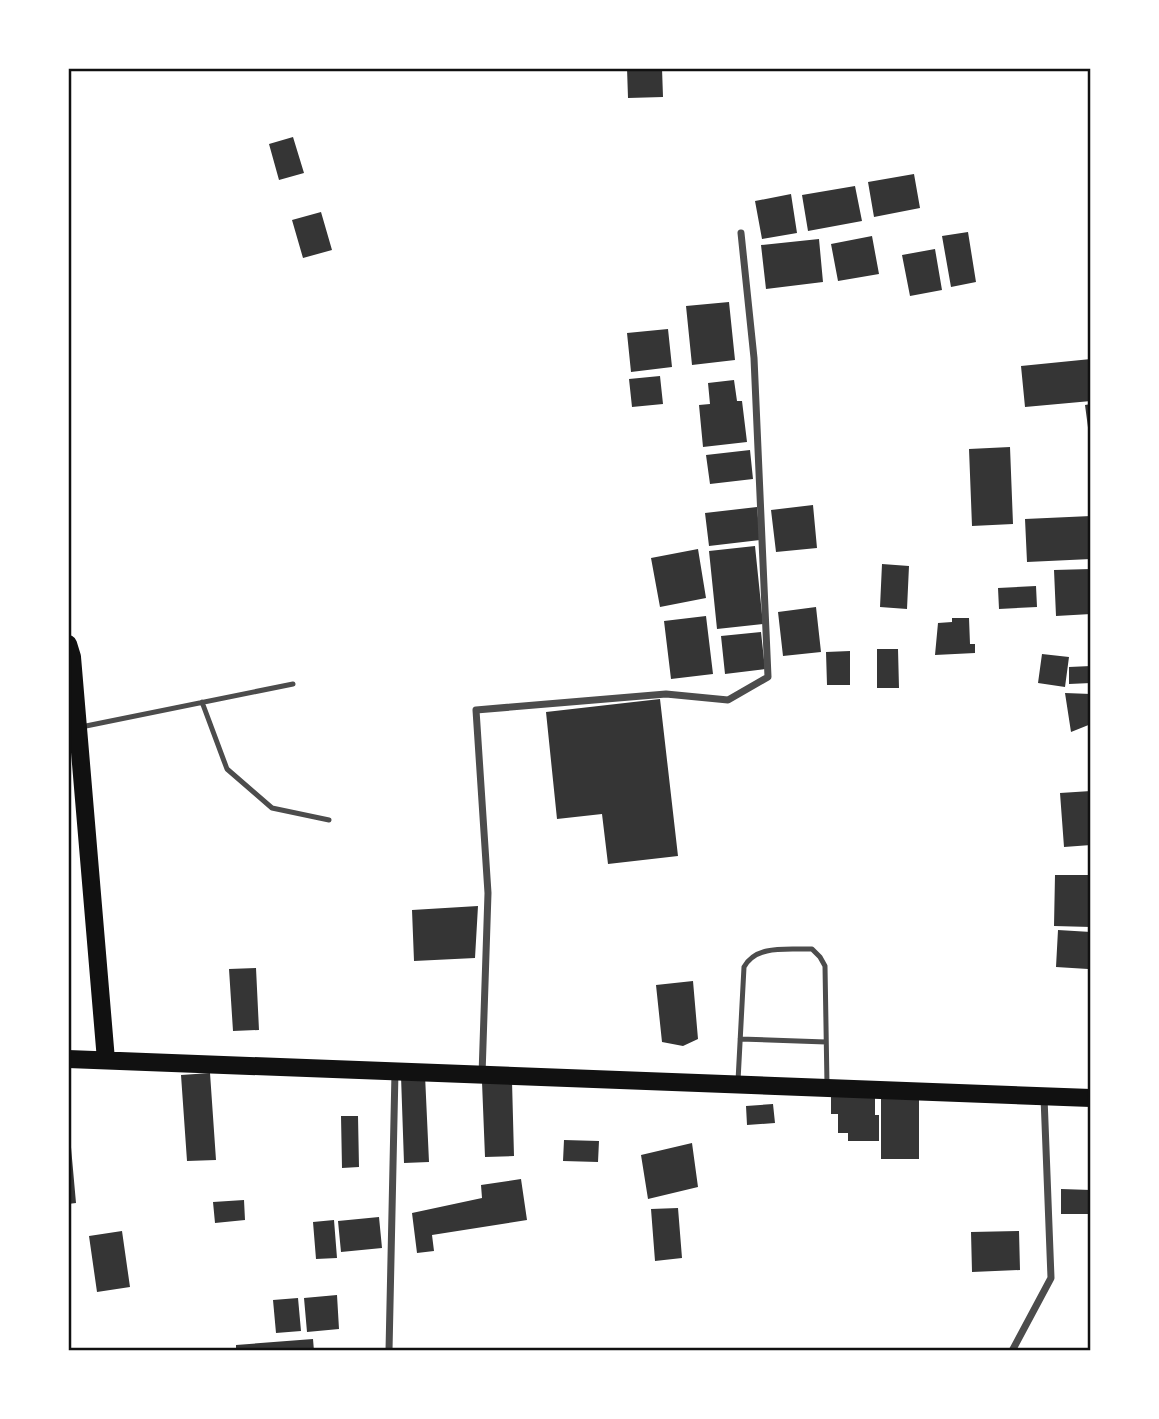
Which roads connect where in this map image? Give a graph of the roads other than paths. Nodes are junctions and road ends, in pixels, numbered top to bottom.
1 (741, 233) dead end
2 (68, 644) edge
3 (293, 684) dead end
4 (202, 702) junction
5 (78, 727) junction
6 (329, 820) dead end
7 (740, 1039) junction
8 (826, 1042) junction
9 (68, 1059) edge
10 (106, 1060) junction
11 (395, 1071) junction
12 (482, 1075) junction
13 (738, 1084) junction
14 (827, 1088) junction
15 (1044, 1097) junction
16 (1091, 1098) edge
17 (389, 1351) edge
18 (1012, 1351) edge

1 - 12 street
2 - 5 main road
3 - 4 lane
4 - 5 lane
4 - 6 lane
5 - 10 main road
7 - 8 lane
7 - 8 lane
7 - 13 lane
8 - 14 lane
9 - 10 main road
10 - 11 main road
11 - 12 main road
11 - 17 street
12 - 13 main road
13 - 14 main road
14 - 15 main road
15 - 16 main road
15 - 18 street

